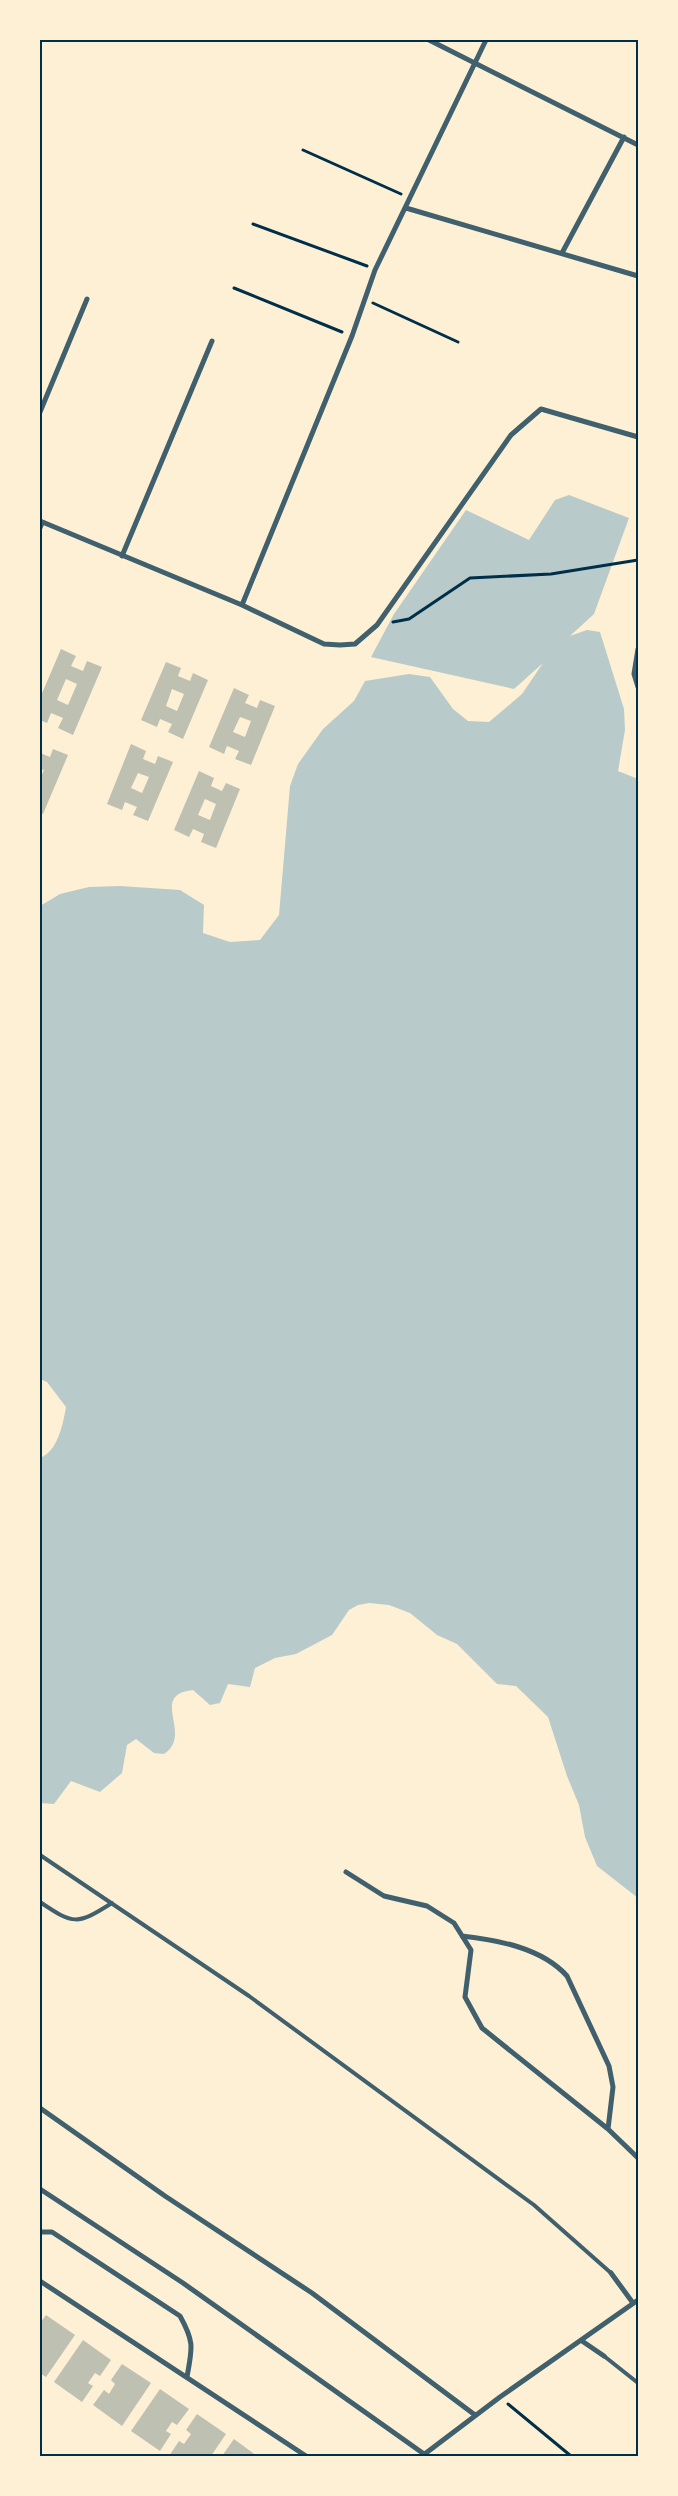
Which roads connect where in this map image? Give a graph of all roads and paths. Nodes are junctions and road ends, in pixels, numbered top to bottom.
1 (428, 40) edge
2 (486, 40) edge
3 (476, 62) junction
4 (624, 137) junction
5 (638, 145) edge
6 (303, 150) dead end
7 (409, 198) junction
8 (406, 208) junction
9 (252, 224) dead end
10 (562, 253) junction
11 (375, 270) junction
12 (638, 276) edge
13 (234, 288) dead end
14 (88, 299) dead end
15 (366, 300) junction
16 (352, 336) junction
17 (212, 341) dead end
18 (458, 342) dead end
19 (40, 412) edge
20 (638, 437) edge
21 (41, 521) edge
22 (40, 529) edge
23 (122, 556) junction
24 (638, 560) edge
25 (242, 605) junction
26 (378, 625) junction
27 (638, 649) edge
28 (638, 687) edge
29 (40, 1855) edge
30 (346, 1872) dead end
31 (40, 1902) edge
32 (112, 1903) junction
33 (462, 1936) junction
34 (40, 2108) edge
35 (608, 2129) junction
36 (638, 2158) edge
37 (40, 2189) edge
38 (40, 2232) edge
39 (611, 2273) joint
40 (40, 2281) edge
41 (636, 2301) edge
42 (582, 2341) junction
43 (604, 2356) joint
44 (186, 2378) junction
45 (638, 2383) edge
46 (500, 2397) junction
47 (475, 2415) junction
48 (423, 2455) edge
49 (306, 2456) edge
50 (571, 2456) edge

1 - 3 street
2 - 3 street
3 - 4 street
3 - 7 street
4 - 5 street
4 - 10 street
6 - 7 path
7 - 8 street
8 - 10 street
8 - 11 street
9 - 11 path
10 - 12 street
11 - 15 street
13 - 16 path
14 - 19 street
15 - 16 street
15 - 18 path
16 - 25 street
17 - 23 street
20 - 26 street
21 - 22 lane
21 - 23 street
23 - 25 street
24 - 26 path
25 - 26 street
27 - 28 street
29 - 32 lane
30 - 33 street
31 - 32 lane
32 - 39 lane
33 - 35 street
33 - 35 street
34 - 47 street
35 - 36 street
37 - 48 street
38 - 44 street
39 - 41 street
40 - 44 street
41 - 42 street
42 - 43 street
42 - 46 street
43 - 45 lane
44 - 49 street
46 - 47 street
46 - 50 path
47 - 48 street

